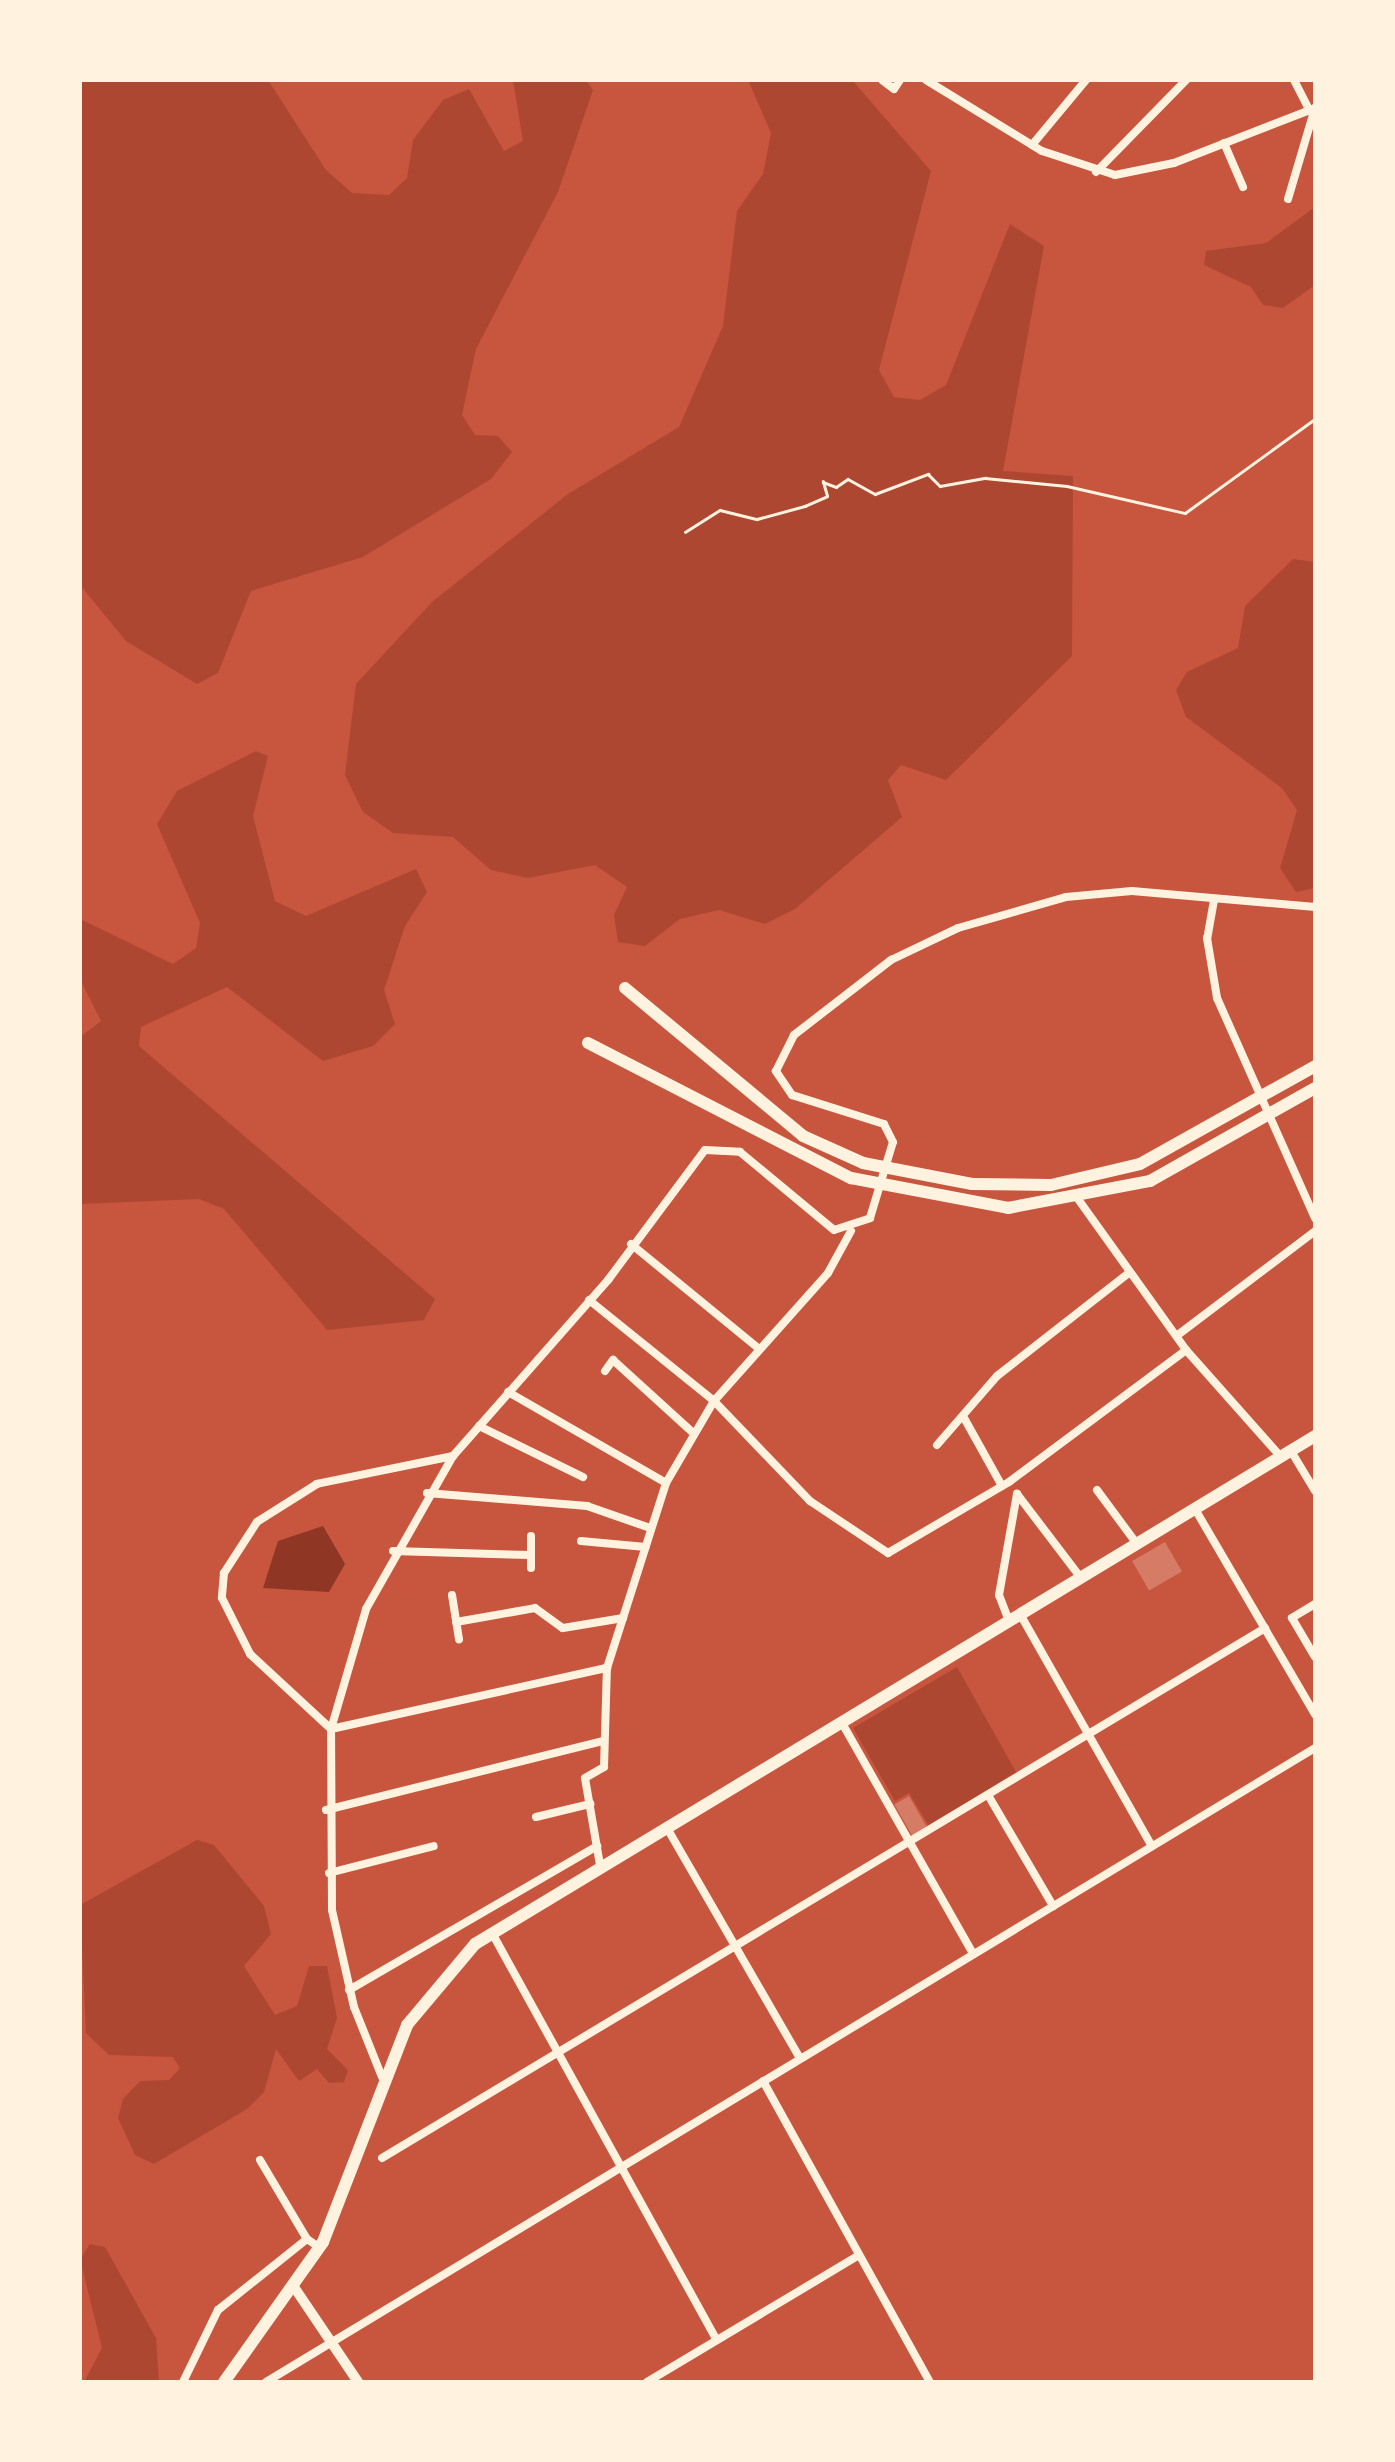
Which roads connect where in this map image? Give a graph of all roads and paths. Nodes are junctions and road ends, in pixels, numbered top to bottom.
1 (882, 80) edge
2 (900, 80) edge
3 (926, 80) edge
4 (1086, 80) edge
5 (1186, 80) edge
6 (1294, 80) edge
7 (1313, 108) edge
8 (1224, 142) junction
9 (1032, 145) junction
10 (1096, 172) junction
11 (1243, 186) dead end
12 (1288, 199) dead end
13 (1315, 419) edge
14 (685, 532) dead end
15 (1214, 900) junction
16 (1315, 907) edge
17 (625, 988) dead end
18 (588, 1043) dead end
19 (1315, 1066) edge
20 (1314, 1090) edge
21 (1264, 1099) junction
22 (1271, 1116) junction
23 (886, 1170) junction
24 (881, 1188) junction
25 (1078, 1199) junction
26 (1315, 1218) edge
27 (851, 1231) junction
28 (1315, 1231) edge
29 (631, 1244) junction
30 (1129, 1273) junction
31 (589, 1300) junction
32 (1178, 1334) junction
33 (758, 1347) junction
34 (1186, 1350) junction
35 (605, 1371) dead end
36 (508, 1392) junction
37 (714, 1401) junction
38 (962, 1416) junction
39 (479, 1426) junction
40 (692, 1432) junction
41 (1315, 1436) edge
42 (938, 1445) dead end
43 (1286, 1454) junction
44 (452, 1456) junction
45 (583, 1477) dead end
46 (666, 1482) junction
47 (1006, 1484) junction
48 (1097, 1490) dead end
49 (1315, 1491) edge
50 (427, 1493) junction
51 (1017, 1494) junction
52 (1195, 1509) junction
53 (650, 1528) junction
54 (530, 1536) dead end
55 (581, 1541) dead end
56 (1138, 1544) junction
57 (646, 1547) junction
58 (393, 1551) junction
59 (531, 1555) junction
60 (531, 1568) dead end
61 (1080, 1578) junction
62 (452, 1594) dead end
63 (1315, 1604) edge
64 (622, 1618) junction
65 (1014, 1618) junction
66 (456, 1622) junction
67 (1265, 1628) junction
68 (459, 1638) dead end
69 (1315, 1657) edge
70 (607, 1668) junction
71 (1315, 1714) edge
72 (841, 1721) junction
73 (331, 1729) junction
74 (1089, 1734) junction
75 (603, 1741) junction
76 (1315, 1748) edge
77 (988, 1794) junction
78 (590, 1804) junction
79 (326, 1810) junction
80 (536, 1817) dead end
81 (666, 1826) junction
82 (910, 1842) junction
83 (434, 1846) dead end
84 (597, 1846) junction
85 (1152, 1846) junction
86 (600, 1865) junction
87 (329, 1874) junction
88 (1053, 1906) junction
89 (458, 1927) junction
90 (491, 1931) junction
91 (475, 1944) junction
92 (736, 1947) junction
93 (973, 1954) junction
94 (350, 1990) junction
95 (558, 2053) junction
96 (800, 2058) junction
97 (382, 2076) junction
98 (763, 2081) junction
99 (382, 2158) dead end
100 (260, 2160) dead end
101 (621, 2166) junction
102 (313, 2243) junction
103 (859, 2255) junction
104 (294, 2288) junction
105 (334, 2339) junction
106 (716, 2340) junction
107 (182, 2382) edge
108 (224, 2382) edge
109 (266, 2382) edge
110 (358, 2382) edge
111 (647, 2382) edge
112 (930, 2382) edge

1 - 2 street
3 - 9 street
4 - 9 street
5 - 10 street
6 - 7 street
7 - 8 street
7 - 12 street
8 - 10 street
8 - 11 street
9 - 10 street
13 - 14 path
15 - 16 street
15 - 21 street
15 - 23 street
17 - 23 main road
18 - 24 main road
19 - 21 main road
20 - 22 main road
21 - 22 street
21 - 23 main road
22 - 25 main road
22 - 26 street
23 - 24 street
24 - 25 main road
24 - 27 street
25 - 30 street
27 - 29 street
27 - 33 street
28 - 32 street
29 - 31 street
29 - 33 street
30 - 32 street
30 - 38 street
31 - 36 street
31 - 37 street
32 - 34 street
33 - 37 street
34 - 43 street
34 - 47 street
35 - 40 street
36 - 39 street
36 - 46 street
37 - 40 street
37 - 47 street
38 - 42 street
38 - 47 street
39 - 44 street
39 - 45 street
40 - 46 street
41 - 43 main road
43 - 49 street
43 - 52 main road
44 - 50 street
44 - 73 street
46 - 53 street
47 - 51 street
48 - 56 street
50 - 53 street
50 - 58 street
51 - 61 street
51 - 65 street
52 - 56 main road
52 - 67 street
53 - 57 street
54 - 59 street
55 - 57 street
56 - 61 main road
57 - 64 street
58 - 59 street
58 - 73 street
59 - 60 street
61 - 65 main road
62 - 66 street
63 - 69 street
64 - 66 street
64 - 70 street
65 - 72 main road
65 - 74 street
66 - 68 street
67 - 71 street
67 - 74 street
70 - 73 street
70 - 75 street
72 - 81 main road
72 - 82 street
73 - 79 street
74 - 77 street
74 - 85 street
75 - 78 street
75 - 79 street
76 - 85 street
77 - 82 street
77 - 88 street
78 - 80 street
78 - 84 street
79 - 87 street
81 - 86 main road
81 - 92 street
82 - 92 street
82 - 93 street
83 - 87 street
84 - 86 street
84 - 89 street
85 - 88 street
86 - 90 main road
87 - 94 street
88 - 93 street
89 - 91 street
89 - 94 street
90 - 91 main road
90 - 95 street
91 - 97 main road
92 - 95 street
92 - 96 street
93 - 96 street
94 - 97 street
95 - 99 street
95 - 101 street
96 - 98 street
97 - 102 main road
98 - 101 street
98 - 103 street
100 - 102 street
101 - 105 street
101 - 106 street
102 - 104 main road
102 - 107 street
103 - 106 street
103 - 112 street
104 - 105 street
104 - 108 main road
105 - 109 street
105 - 110 street
106 - 111 street

